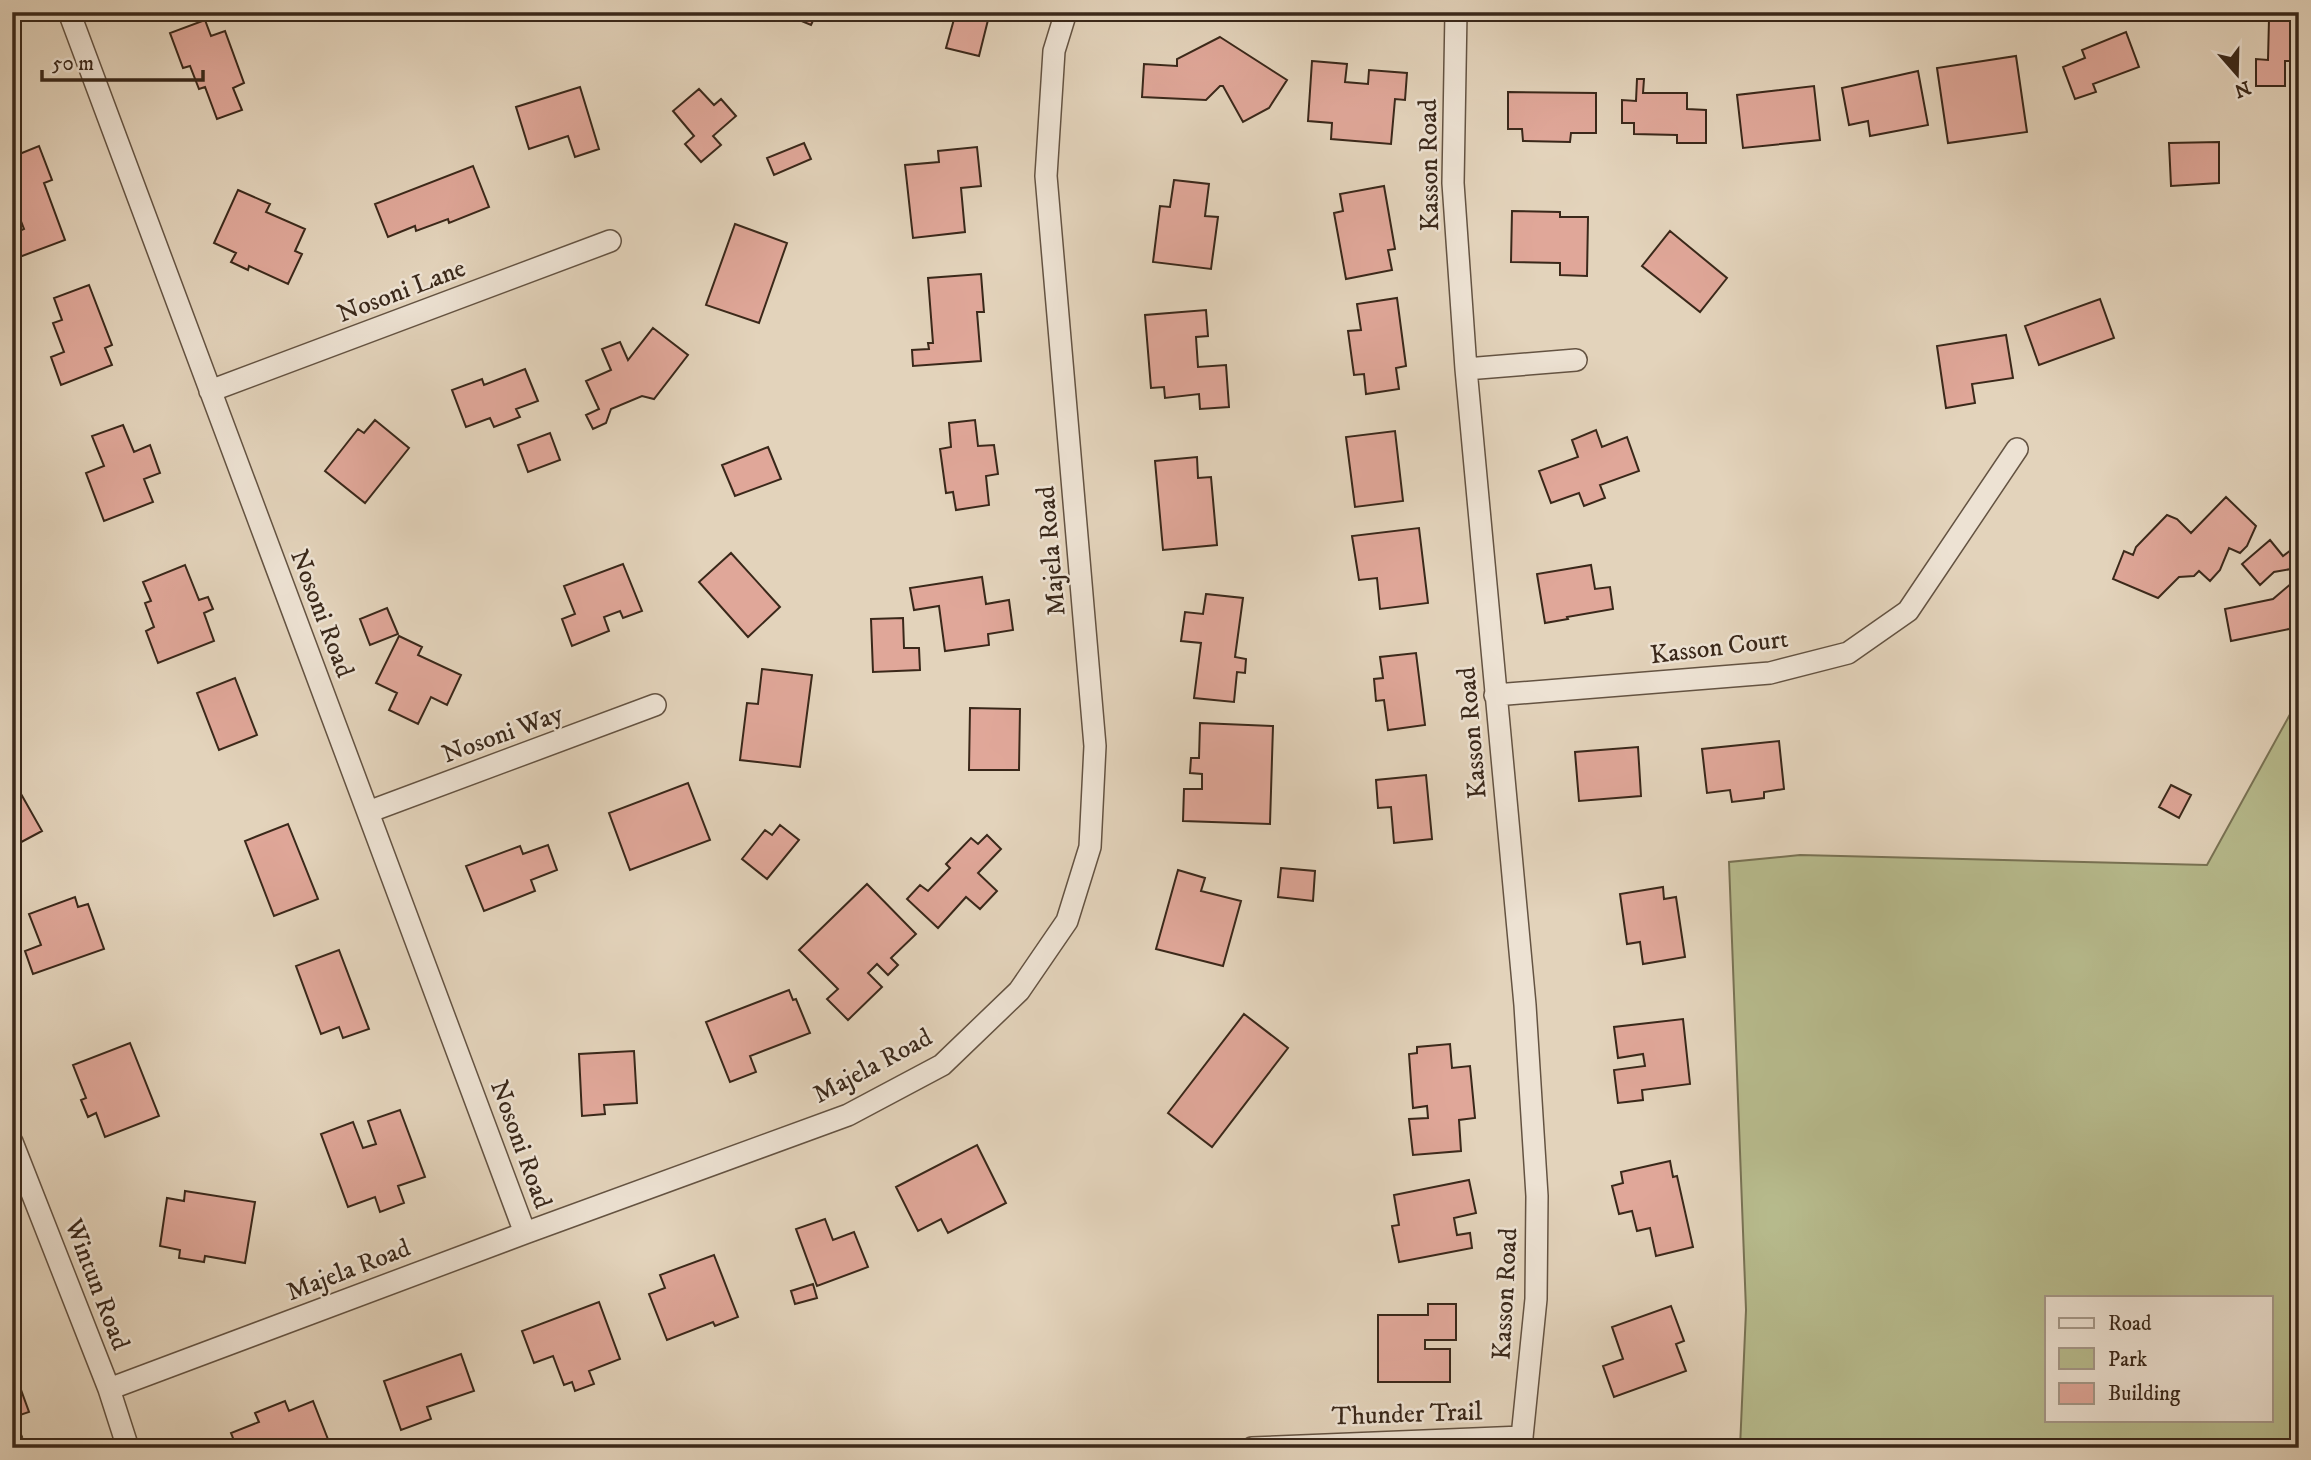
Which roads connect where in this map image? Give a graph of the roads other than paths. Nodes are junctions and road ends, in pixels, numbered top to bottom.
1 (69, 12) edge
2 (1066, 12) edge
3 (1456, 12) edge
4 (610, 241) dead end
5 (1576, 360) dead end
6 (1466, 369) junction
7 (210, 391) junction
8 (2017, 449) dead end
9 (1495, 695) junction
10 (655, 705) dead end
11 (368, 813) junction
12 (12, 1142) edge
13 (525, 1233) junction
14 (109, 1389) junction
15 (1522, 1442) edge
16 (128, 1448) edge
17 (1252, 1448) edge

1 - 7 street, Nosoni Road
2 - 13 street, Majela Road
3 - 6 street, Kasson Road
4 - 7 street, Nosoni Lane
5 - 6 street
6 - 9 street, Kasson Road
7 - 11 street, Nosoni Road
8 - 9 street, Kasson Court
9 - 15 street, Kasson Road
10 - 11 street, Nosoni Way
11 - 13 street, Nosoni Road
12 - 14 street, Wintun Road
13 - 14 street, Majela Road
14 - 16 street, Wintun Road
15 - 17 street, Thunder Trail

